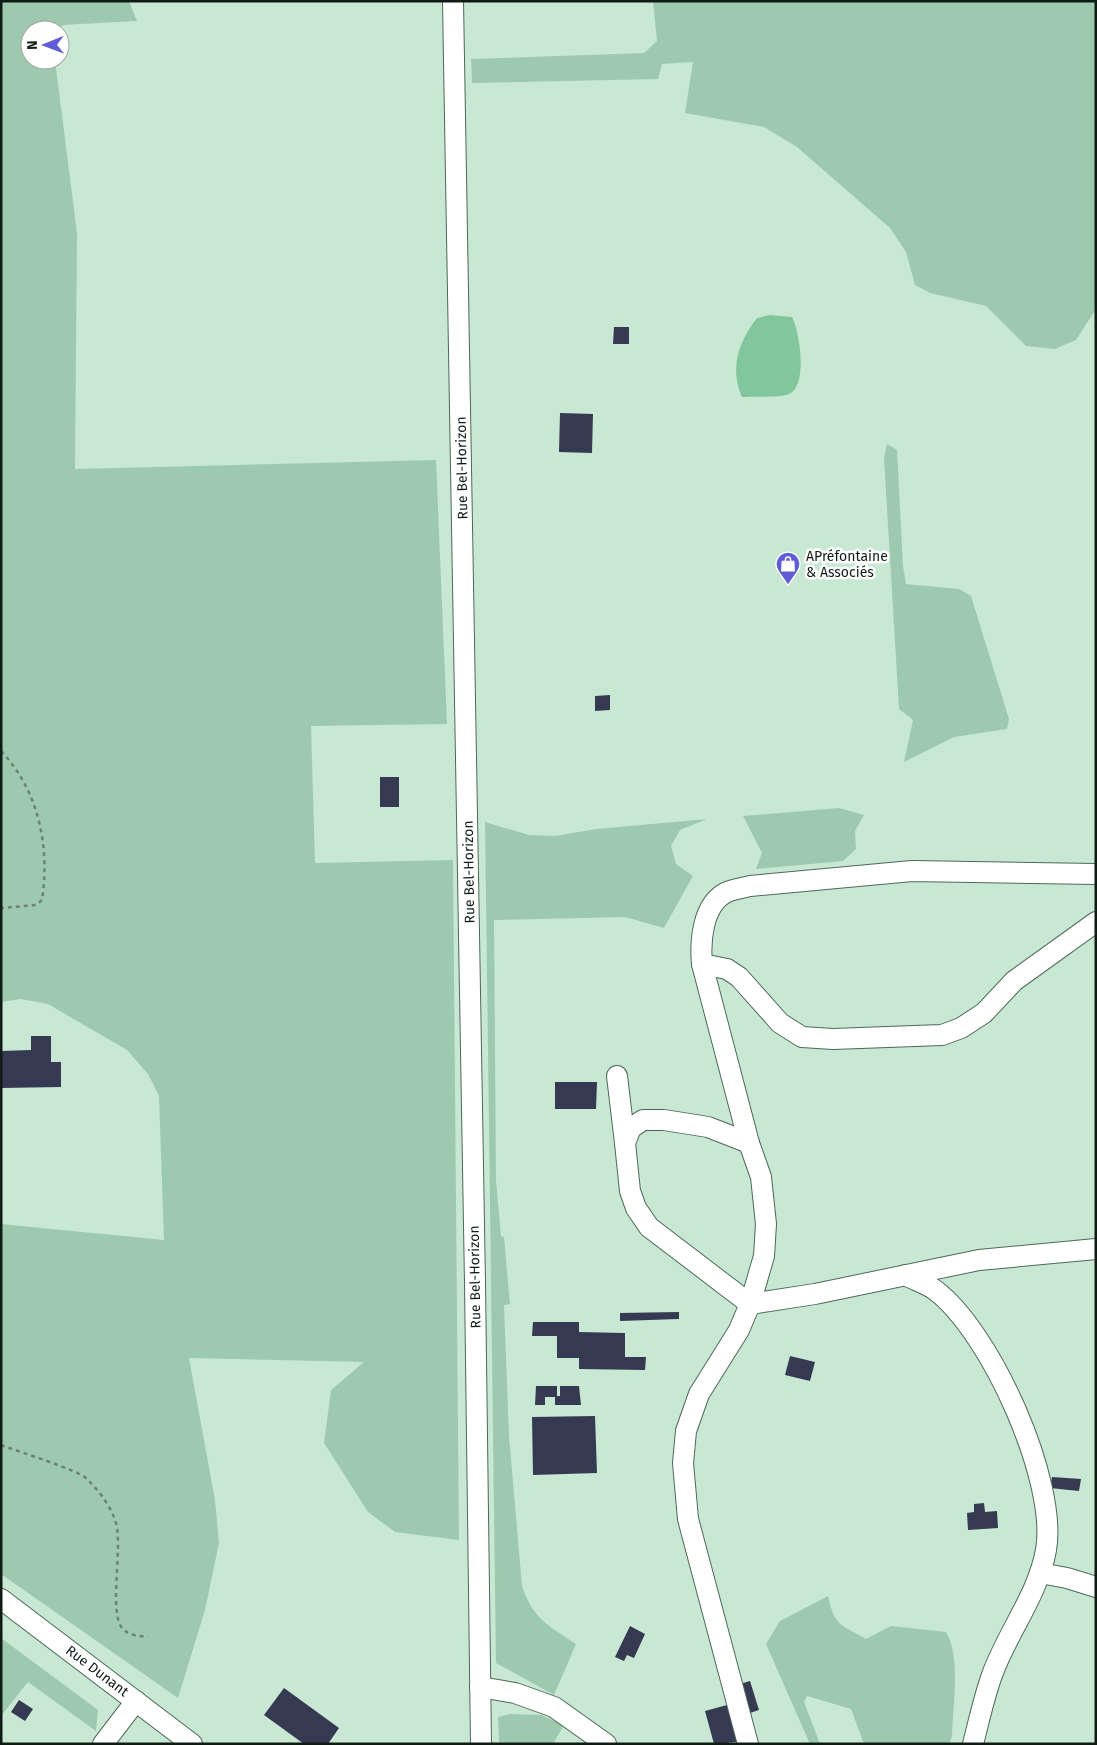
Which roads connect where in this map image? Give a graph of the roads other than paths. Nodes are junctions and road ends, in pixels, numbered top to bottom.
1 (453, 1) edge
2 (1093, 877) edge
3 (1096, 922) edge
4 (702, 964) junction
5 (617, 1076) dead end
6 (624, 1143) junction
7 (749, 1144) junction
8 (1096, 1249) edge
9 (905, 1275) junction
10 (750, 1304) junction
11 (1040, 1573) junction
12 (1096, 1587) edge
13 (1, 1599) edge
14 (480, 1688) junction
15 (136, 1701) junction
16 (104, 1744) edge
17 (192, 1744) edge
18 (480, 1744) edge
19 (606, 1744) edge
20 (748, 1744) edge
21 (973, 1744) edge

1 - 14 street, Rue Bel-Horizon
2 - 4 street
3 - 4 street
4 - 7 street
5 - 6 street
6 - 7 street
6 - 10 street
7 - 10 street
8 - 9 street
9 - 10 street
9 - 11 street
10 - 20 street
11 - 12 street
11 - 21 street
13 - 15 street, Rue Dunant
14 - 18 street, Rue Bel-Horizon
14 - 19 street
15 - 16 street
15 - 17 street, Rue Dunant

